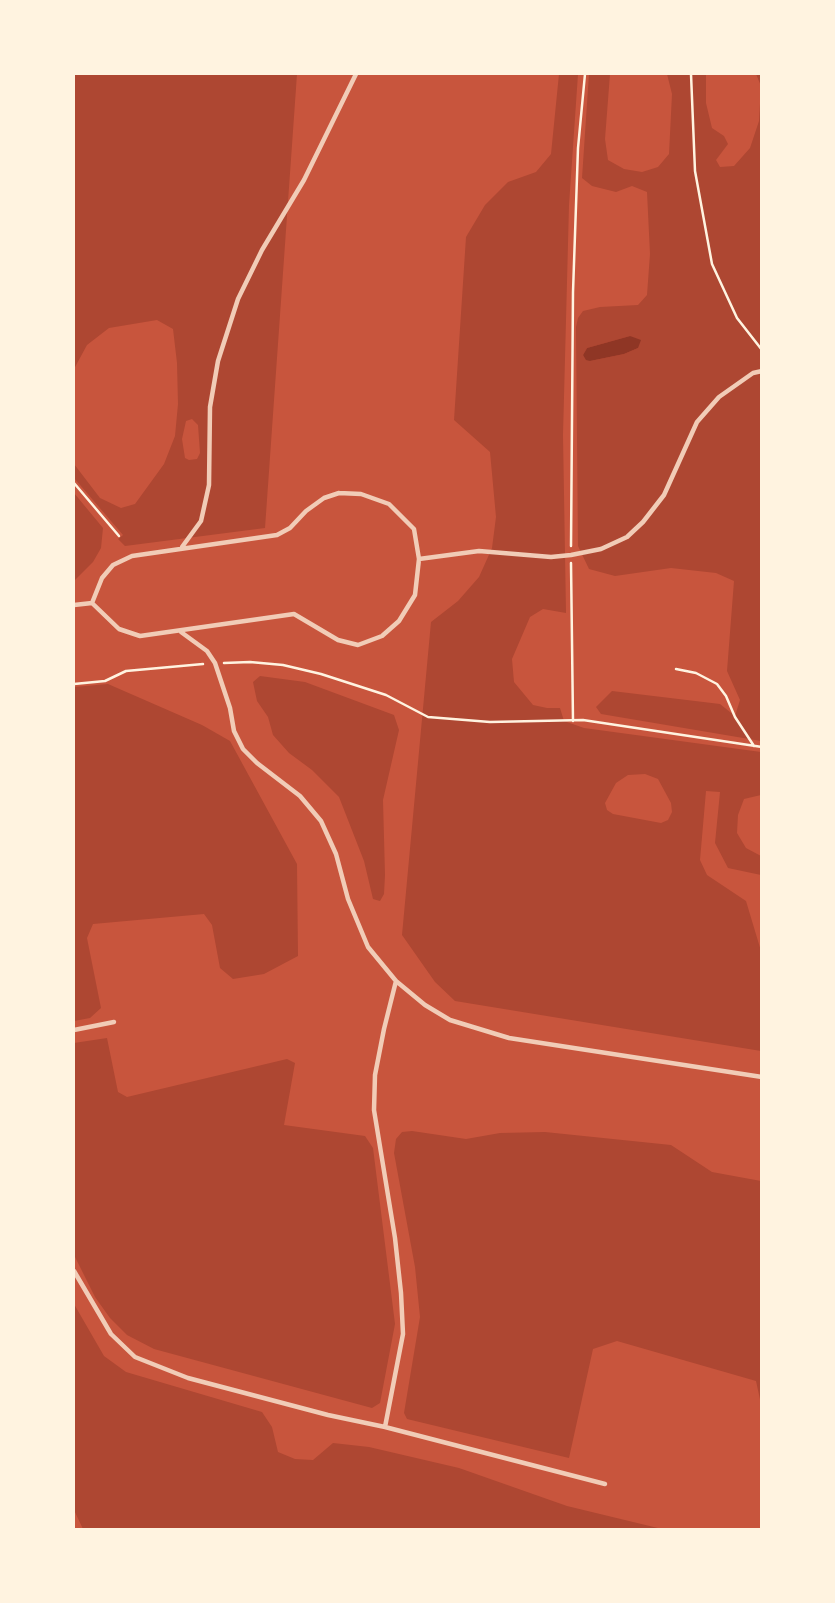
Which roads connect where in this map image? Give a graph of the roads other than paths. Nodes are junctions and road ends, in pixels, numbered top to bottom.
1 (356, 74) edge
2 (761, 371) edge
3 (181, 548) junction
4 (419, 559) junction
5 (92, 603) junction
6 (74, 605) edge
7 (180, 632) junction
8 (396, 981) junction
9 (114, 1022) dead end
10 (74, 1030) edge
11 (761, 1077) edge
12 (74, 1271) edge
13 (385, 1427) junction
14 (605, 1484) dead end

1 - 3 lane
2 - 4 lane
3 - 4 lane
3 - 5 lane
4 - 7 lane
5 - 6 lane
5 - 7 lane
7 - 8 lane
8 - 11 lane
8 - 13 lane
9 - 10 lane
12 - 13 lane
13 - 14 lane

